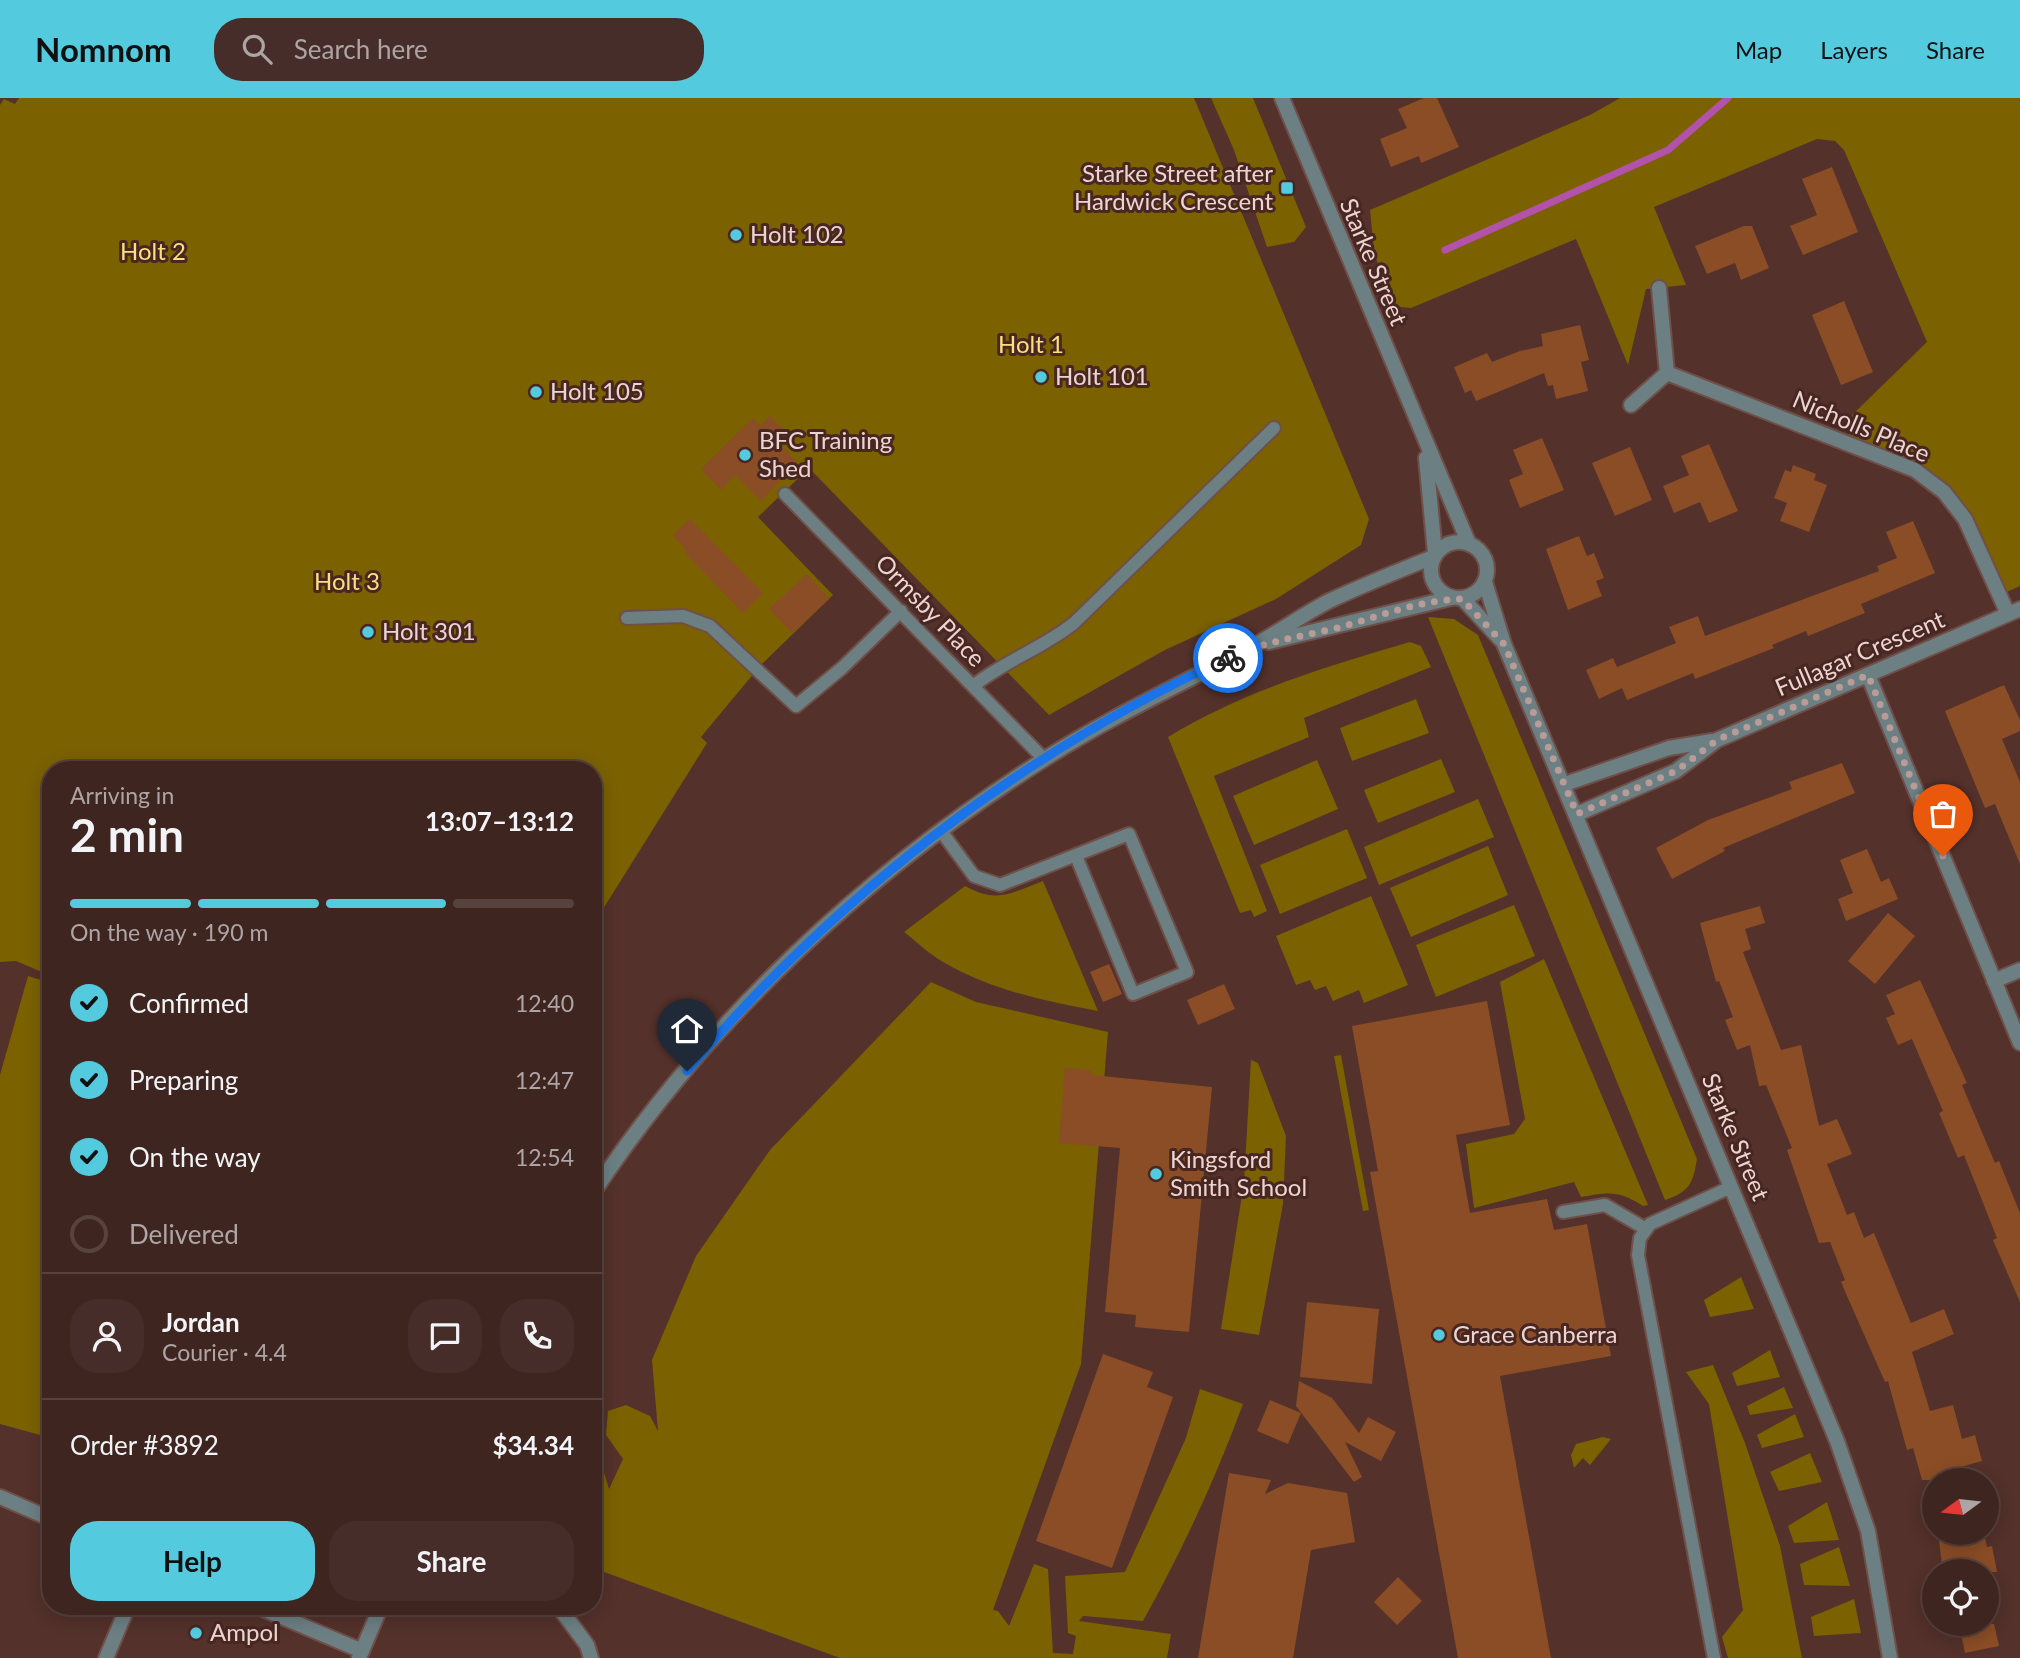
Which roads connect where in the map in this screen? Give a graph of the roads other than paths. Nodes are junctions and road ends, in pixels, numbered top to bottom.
1 (1282, 98) edge
2 (1659, 288) dead end
3 (1667, 373) junction
4 (1630, 405) dead end
5 (1274, 428) dead end
6 (1424, 443) junction
7 (785, 494) dead end
8 (1469, 544) junction
9 (1434, 555) junction
10 (1485, 582) junction
11 (1457, 598) junction
12 (901, 611) junction
13 (2014, 611) edge
14 (627, 618) dead end
15 (1504, 644) junction
16 (1255, 645) junction
17 (1868, 675) junction
18 (973, 686) junction
19 (1717, 740) junction
20 (1044, 759) junction
21 (1565, 784) junction
22 (1577, 814) junction
23 (940, 831) junction
24 (1076, 856) junction
25 (2020, 970) edge
26 (1994, 981) junction
27 (2020, 1043) edge
28 (602, 1181) edge
29 (1731, 1187) junction
30 (1563, 1212) dead end
31 (1646, 1229) junction
32 (0, 1497) edge
33 (42, 1515) edge
34 (124, 1615) edge
35 (275, 1615) edge
36 (377, 1615) edge
37 (565, 1615) edge
38 (361, 1655) edge
39 (106, 1658) edge
40 (591, 1658) edge
41 (1714, 1658) edge
42 (1890, 1658) edge

1 - 6 street, Starke Street
2 - 3 street
3 - 4 street
3 - 13 street, Nicholls Place
5 - 18 lane
6 - 8 street, Starke Street
6 - 9 street, Starke Street
7 - 12 lane, Ormsby Place
8 - 9 street
8 - 10 street
9 - 11 street
9 - 16 street
10 - 11 street
10 - 15 street, Starke Street
11 - 15 street, Starke Street
11 - 16 street
12 - 14 lane
12 - 18 lane, Ormsby Place
13 - 17 street, Fullagar Crescent
15 - 21 street, Starke Street
16 - 20 street
17 - 19 street, Fullagar Crescent
17 - 26 street
18 - 20 lane, Ormsby Place
19 - 21 street, Fullagar Crescent
19 - 22 street, Fullagar Crescent
20 - 23 street
21 - 22 street, Starke Street
22 - 29 street, Starke Street
23 - 24 lane
23 - 28 street
24 - 24 lane
25 - 26 street
26 - 27 street
29 - 31 lane
29 - 42 street, Starke Street
30 - 31 lane
31 - 41 lane
32 - 33 street
34 - 39 street
35 - 38 street
36 - 38 street
37 - 40 street

